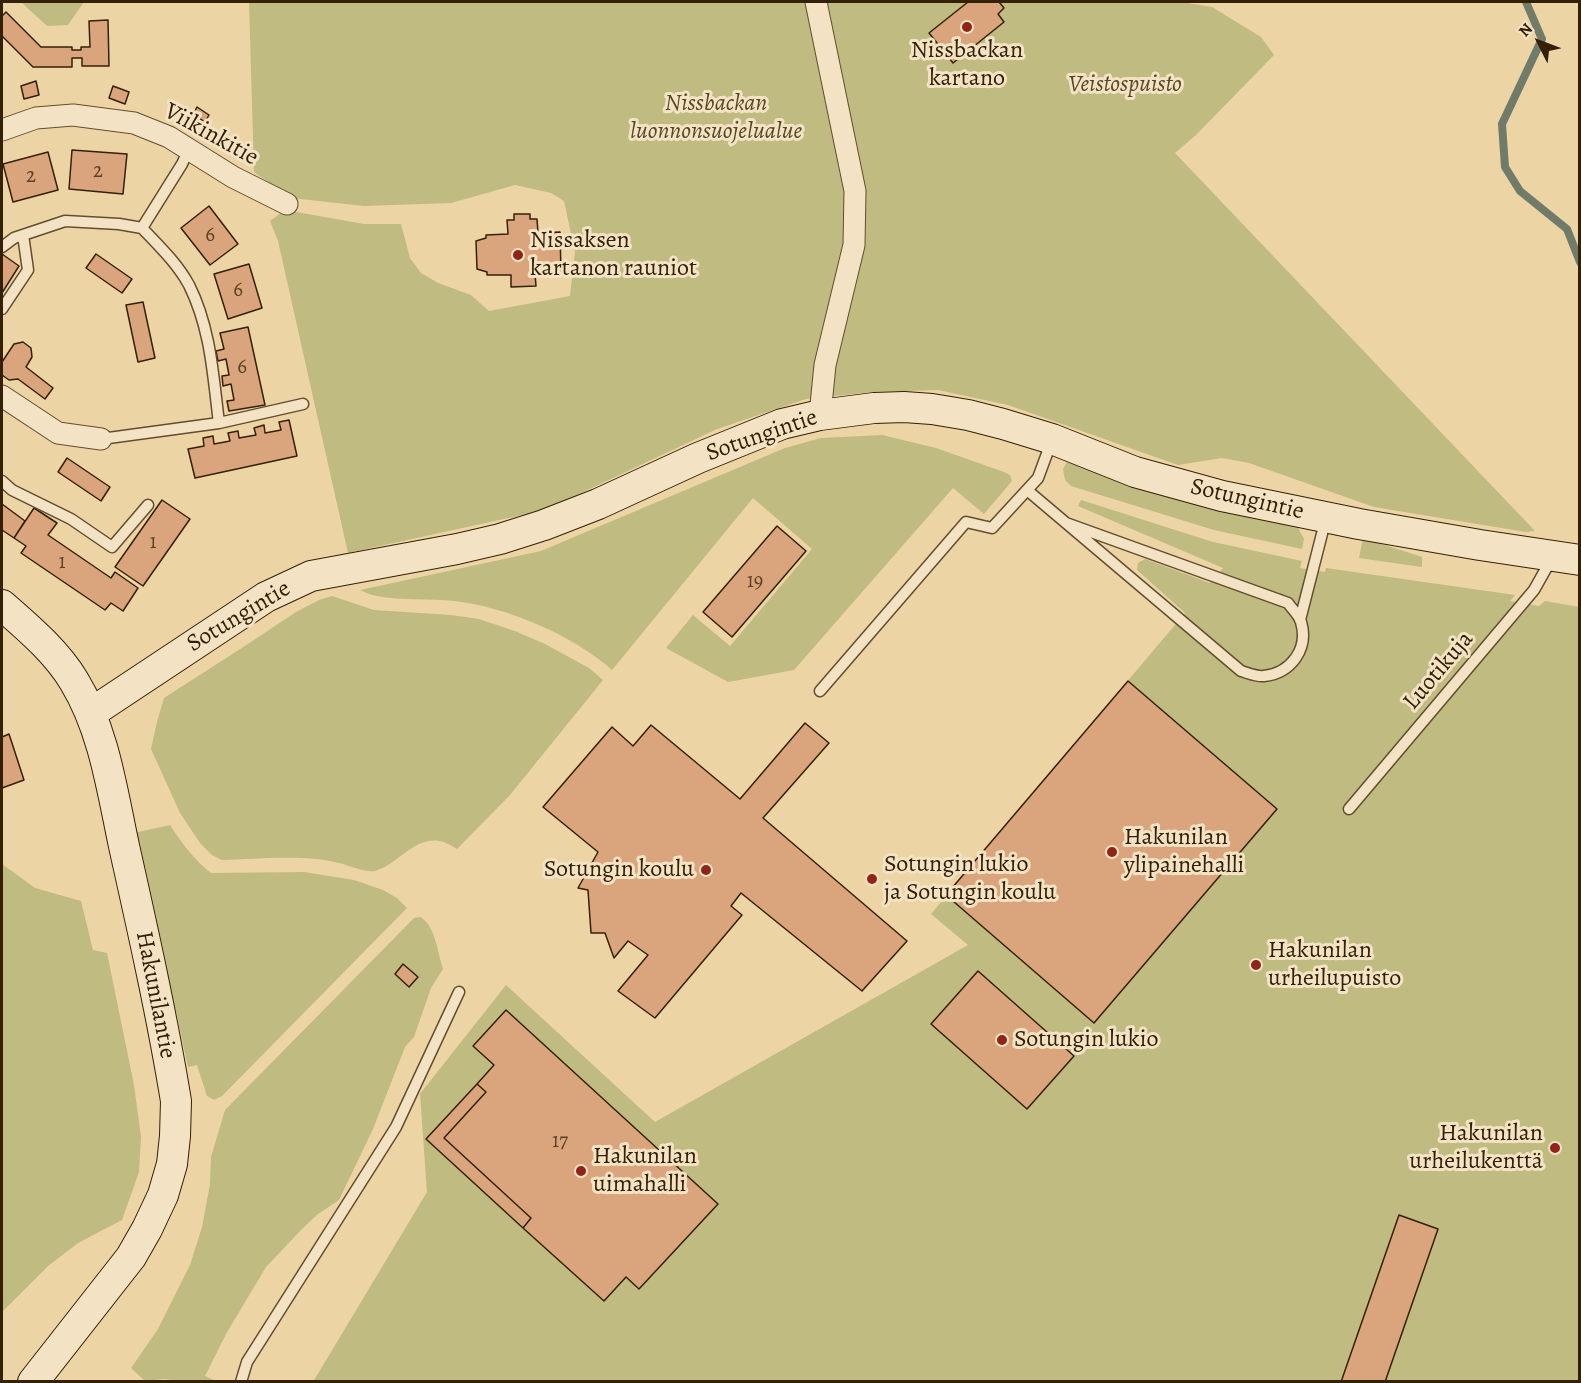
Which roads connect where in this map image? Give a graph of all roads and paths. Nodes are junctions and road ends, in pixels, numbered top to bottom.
1 (816, 2) edge
2 (2, 130) edge
3 (189, 150) junction
4 (287, 204) dead end
5 (142, 228) junction
6 (23, 235) junction
7 (2, 247) edge
8 (2, 309) edge
9 (2, 396) edge
10 (303, 405) dead end
11 (820, 415) junction
12 (219, 423) junction
13 (1052, 439) junction
14 (101, 440) joint
15 (2, 481) edge
16 (1027, 490) junction
17 (148, 505) dead end
18 (1326, 518) junction
19 (1066, 522) junction
20 (1567, 558) edge
21 (2, 605) edge
22 (1300, 620) junction
23 (820, 691) dead end
24 (91, 712) junction
25 (1349, 809) dead end
26 (459, 992) dead end
27 (33, 1382) edge
28 (241, 1382) edge

1 - 11 street
2 - 3 street, Viikinkitie
3 - 4 street, Viikinkitie
3 - 5 lane
5 - 6 lane
5 - 12 lane
6 - 7 lane
6 - 8 lane
9 - 14 street
10 - 12 lane
11 - 13 street, Sotungintie
11 - 24 street, Sotungintie
12 - 14 lane
13 - 16 lane
13 - 18 street, Sotungintie
15 - 17 lane
16 - 19 lane
16 - 23 lane
18 - 20 street, Sotungintie
18 - 22 lane
19 - 22 lane
19 - 22 lane
20 - 25 lane, Luotikuja
21 - 24 street, Hakunilantie
24 - 27 street, Hakunilantie
26 - 28 lane

